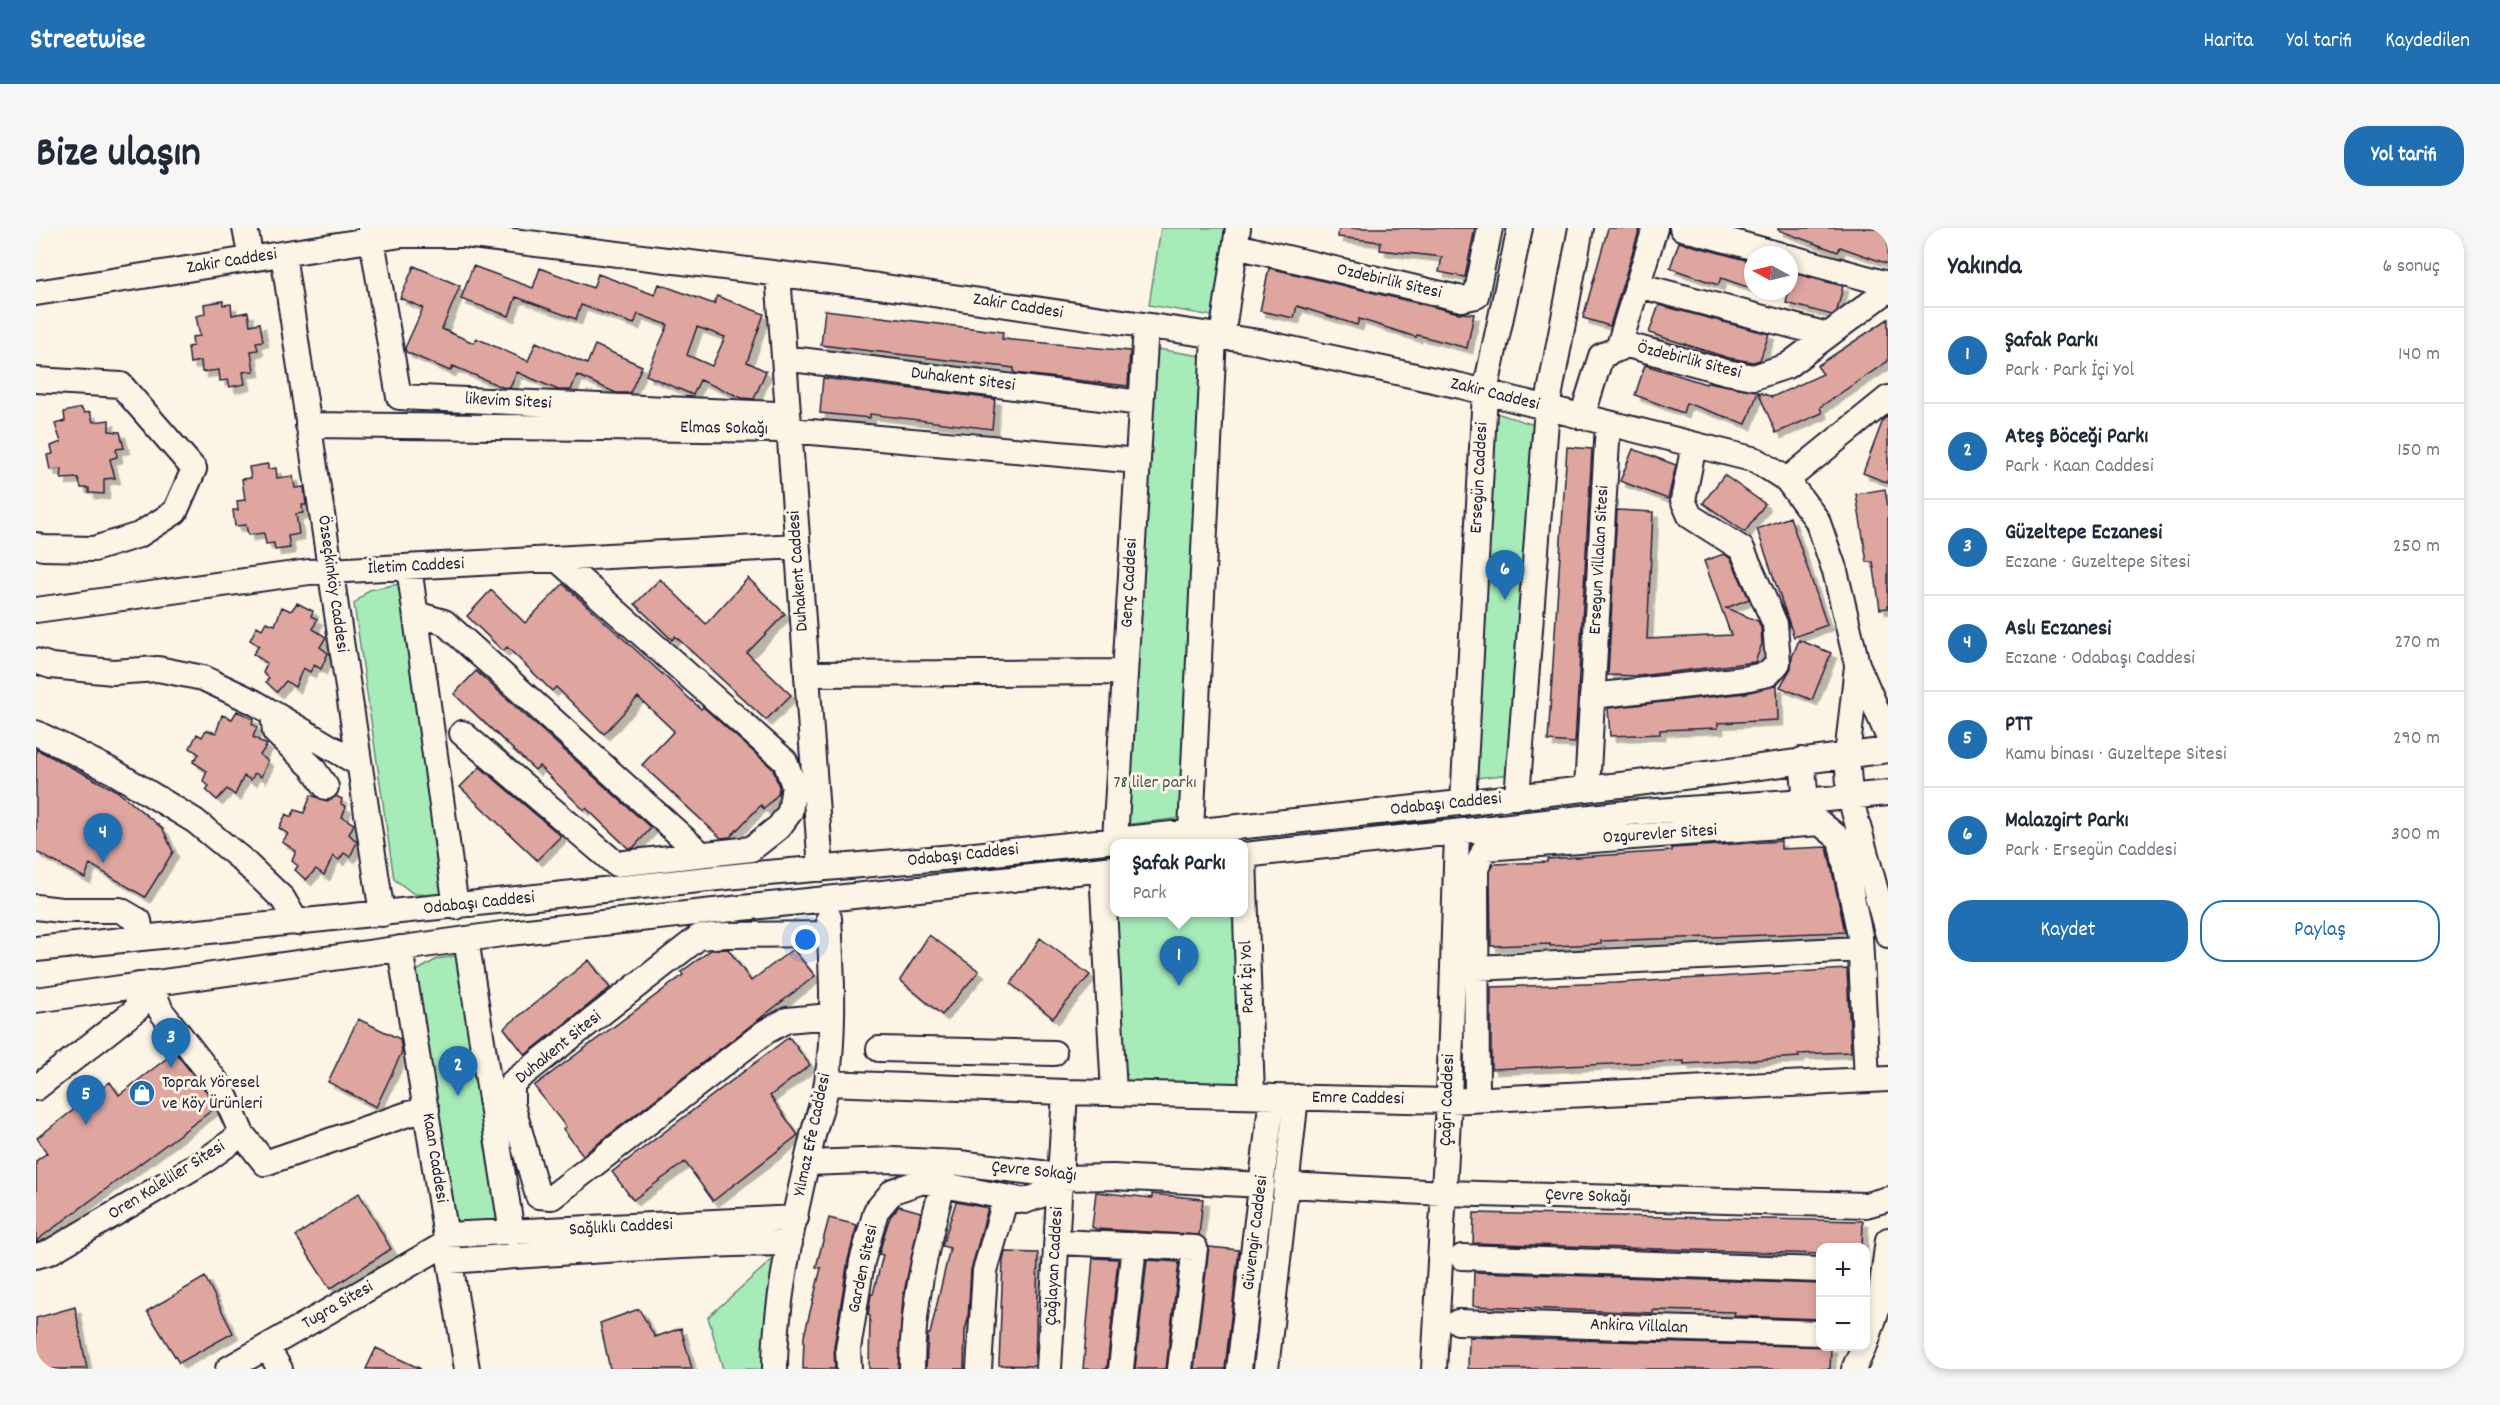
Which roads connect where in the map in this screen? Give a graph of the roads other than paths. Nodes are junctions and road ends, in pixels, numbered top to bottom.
1 (245, 228) edge
2 (1490, 228) edge
3 (1520, 228) edge
4 (1581, 228) edge
5 (1655, 228) edge
6 (1682, 228) edge
7 (433, 232) edge
8 (371, 234) edge
9 (551, 237) edge
10 (1237, 237) edge
11 (1748, 246) edge
12 (283, 254) junction
13 (251, 259) junction
14 (1798, 259) edge
15 (778, 274) junction
16 (1888, 284) edge
17 (1637, 285) junction
18 (1888, 290) edge
19 (36, 293) edge
20 (1146, 326) junction
21 (1828, 335) junction
22 (1218, 336) junction
23 (1618, 349) junction
24 (784, 358) junction
25 (36, 381) edge
26 (1485, 392) junction
27 (1888, 398) edge
28 (1141, 403) junction
29 (1547, 408) junction
30 (1582, 417) junction
31 (788, 422) junction
32 (1608, 424) junction
33 (308, 425) junction
34 (1694, 445) junction
35 (1138, 461) junction
36 (1787, 480) junction
37 (36, 545) edge
38 (797, 546) junction
39 (557, 559) junction
40 (409, 567) junction
41 (330, 571) junction
42 (36, 610) edge
43 (416, 614) junction
44 (36, 661) edge
45 (1857, 664) junction
46 (1125, 672) junction
47 (807, 674) junction
48 (1592, 696) junction
49 (273, 714) junction
50 (36, 733) edge
51 (462, 733) dead end
52 (1888, 736) edge
53 (1888, 750) edge
54 (1847, 756) junction
55 (1802, 760) junction
56 (359, 764) junction
57 (326, 787) dead end
58 (1587, 789) junction
59 (1888, 793) edge
60 (1516, 797) junction
61 (1850, 797) junction
62 (1806, 801) junction
63 (1463, 803) junction
64 (1191, 832) junction
65 (1457, 832) junction
66 (1115, 839) edge
67 (1124, 839) edge
68 (1110, 840) edge
69 (701, 854) junction
70 (1248, 856) edge
71 (820, 869) junction
72 (1108, 869) edge
73 (827, 900) junction
74 (36, 907) edge
75 (456, 907) junction
76 (1248, 909) edge
77 (382, 914) junction
78 (297, 923) junction
79 (830, 934) junction
80 (1888, 935) edge
81 (142, 938) junction
82 (466, 939) junction
83 (400, 948) junction
84 (36, 949) edge
85 (1860, 949) junction
86 (1476, 968) junction
87 (144, 984) junction
88 (36, 999) edge
89 (830, 1016) junction
90 (879, 1049) dead end
91 (957, 1051) junction
92 (1054, 1053) dead end
93 (1877, 1080) edge
94 (827, 1083) junction
95 (36, 1088) edge
96 (953, 1088) junction
97 (1065, 1092) junction
98 (1114, 1093) junction
99 (1262, 1096) junction
100 (1296, 1097) junction
101 (1477, 1100) junction
102 (1449, 1101) junction
103 (427, 1110) junction
104 (242, 1134) junction
105 (807, 1163) junction
106 (1060, 1183) junction
107 (943, 1185) junction
108 (1262, 1185) junction
109 (1287, 1185) junction
110 (1444, 1194) junction
111 (1006, 1197) junction
112 (1888, 1199) edge
113 (796, 1218) junction
114 (512, 1233) junction
115 (1888, 1240) edge
116 (1057, 1242) junction
117 (790, 1243) junction
118 (1134, 1245) junction
119 (448, 1247) junction
120 (36, 1256) edge
121 (1462, 1257) dead end
122 (1816, 1269) edge
123 (1875, 1271) edge
124 (1884, 1309) edge
125 (1458, 1322) dead end
126 (1816, 1333) edge
127 (1870, 1336) edge
128 (267, 1347) junction
129 (228, 1369) edge
130 (280, 1369) edge
131 (467, 1369) edge
132 (775, 1369) edge
133 (849, 1369) edge
134 (912, 1369) edge
135 (979, 1369) edge
136 (1049, 1369) edge
137 (1121, 1369) edge
138 (1180, 1369) edge
139 (1239, 1369) edge
140 (1266, 1369) edge
141 (1434, 1369) edge

1 - 13 street
2 - 10 street, Ozdebirlik Sitesi
3 - 26 street, Ersegün Caddesi
4 - 29 street
5 - 17 street
6 - 11 street
7 - 8 street, Zakir Caddesi
7 - 9 street, Zakir Caddesi
8 - 12 street, Zakir Caddesi
8 - 31 street, likevim Sitesi
9 - 15 street, Zakir Caddesi
10 - 22 street
12 - 13 street, Zakir Caddesi
12 - 33 street, Özseçkinköy Caddesi
13 - 19 street, Zakir Caddesi
14 - 16 street
15 - 20 street, Zakir Caddesi
15 - 24 street, Duhakent Caddesi
17 - 21 street
17 - 23 street
18 - 21 street, Özdebirlik Sitesi
20 - 22 street, Zakir Caddesi
20 - 28 street, Genç Caddesi
21 - 23 street, Özdebirlik Sitesi
22 - 26 street, Zakir Caddesi
22 - 64 street
23 - 30 street, Özdebirlik Sitesi
24 - 28 street, Duhakent Sitesi
24 - 31 street, Duhakent Caddesi
25 - 37 street
26 - 29 street, Zakir Caddesi
26 - 63 street, Ersegün Caddesi
27 - 36 street
28 - 35 street, Genç Caddesi
29 - 30 street, Zakir Caddesi
29 - 60 street
30 - 32 street, Zakir Caddesi
31 - 33 street, Elmas Sokağı
31 - 35 street, Elmas Sokağı
31 - 38 street, Duhakent Caddesi
32 - 34 street, Zakir Caddesi
32 - 48 street, Ersegun Villalan Sitesi
33 - 41 street, Özseçkinköy Caddesi
34 - 36 street, Zakir Caddesi
34 - 48 street
35 - 46 street, Genç Caddesi
36 - 45 street, Zakir Caddesi
38 - 39 street, İletim Caddesi
38 - 47 street, Duhakent Caddesi
39 - 40 street, İletim Caddesi
39 - 69 street
40 - 41 street, İletim Caddesi
40 - 43 street
41 - 42 street, İletim Caddesi
41 - 56 street, Özseçkinköy Caddesi
43 - 69 street
43 - 75 street
44 - 49 street
45 - 52 street
45 - 54 street
46 - 47 street
46 - 66 street, Genç Caddesi
47 - 71 street, Duhakent Caddesi
48 - 58 street, Ersegun Villalan Sitesi
49 - 56 street
49 - 57 street
50 - 78 street
51 - 69 street
53 - 54 street, Odabaşı Caddesi
54 - 55 street, Odabaşı Caddesi
54 - 61 street
55 - 58 street, Odabaşı Caddesi
55 - 62 street
56 - 77 street, Özseçkinköy Caddesi
58 - 60 street, Odabaşı Caddesi
59 - 61 street, Odabaşı Caddesi
60 - 63 street, Odabaşı Caddesi
61 - 62 street, Odabaşı Caddesi
61 - 80 street
62 - 65 street, Odabaşı Caddesi
63 - 64 street, Odabaşı Caddesi
64 - 67 street, Odabaşı Caddesi
65 - 70 street, Odabaşı Caddesi
65 - 102 street, Çağrı Caddesi
68 - 71 street, Odabaşı Caddesi
71 - 75 street, Odabaşı Caddesi
72 - 73 street, Odabaşı Caddesi
72 - 98 street
73 - 79 street, Yılmaz Efe Caddesi
73 - 82 street, Odabaşı Caddesi
74 - 81 street
75 - 77 street, Odabaşı Caddesi
76 - 99 street, Park İçi Yol
77 - 78 street, Odabaşı Caddesi
78 - 81 street, Odabaşı Caddesi
79 - 89 street, Yılmaz Efe Caddesi
79 - 89 street, Duhakent Sitesi
81 - 84 street, Odabaşı Caddesi
82 - 83 street, Odabaşı Caddesi
82 - 114 street
83 - 87 street, Odabaşı Caddesi
83 - 103 street, Kaan Caddesi
85 - 86 street
85 - 86 street, Ozgurevler Sitesi
85 - 93 street, Ozgurevler Sitesi
86 - 101 street, Ozgurevler Sitesi
87 - 88 street, Odabaşı Caddesi
87 - 95 street
87 - 104 street
89 - 94 street, Yılmaz Efe Caddesi
90 - 91 street
91 - 92 street
91 - 96 street
93 - 101 street, Emre Caddesi
94 - 96 street, Emre Caddesi
94 - 105 street, Yılmaz Efe Caddesi
96 - 97 street, Emre Caddesi
97 - 98 street, Emre Caddesi
97 - 106 street, Çağlayan Caddesi
98 - 99 street, Emre Caddesi
99 - 100 street, Emre Caddesi
99 - 108 street, Güvengir Caddesi
100 - 102 street, Emre Caddesi
100 - 109 street, Güvengir Caddesi
101 - 102 street, Emre Caddesi
102 - 110 street, Çağrı Caddesi
103 - 104 street, Oren Kaleliler Sitesi
103 - 119 street, Kaan Caddesi
104 - 120 street, Oren Kaleliler Sitesi
105 - 106 street, Çevre Sokağı
105 - 113 street, Yılmaz Efe Caddesi
106 - 108 street, Çevre Sokağı
106 - 111 street, Garden Sitesi
106 - 116 street, Çağlayan Caddesi
107 - 111 street, Garden Sitesi
107 - 133 street, Garden Sitesi
107 - 134 street
108 - 139 street, Güvengir Caddesi
109 - 110 street, Çevre Sokağı
109 - 140 street, Güvengir Caddesi
110 - 112 street, Çevre Sokağı
110 - 141 street, Çağrı Caddesi
111 - 135 street
113 - 114 street, Sağlıklı Caddesi
113 - 117 street, Yılmaz Efe Caddesi
114 - 119 street, Sağlıklı Caddesi
115 - 123 street
116 - 118 street
116 - 136 street, Çağlayan Caddesi
117 - 119 street, Sağlıklı Caddesi
117 - 132 street, Yılmaz Efe Caddesi
118 - 137 street
118 - 138 street
119 - 128 street, Tugra Sitesi
119 - 131 street, Kaan Caddesi
121 - 122 street
123 - 124 street
124 - 127 street
125 - 126 street, Ankira Villalan
128 - 129 street, Tugra Sitesi
128 - 130 street

